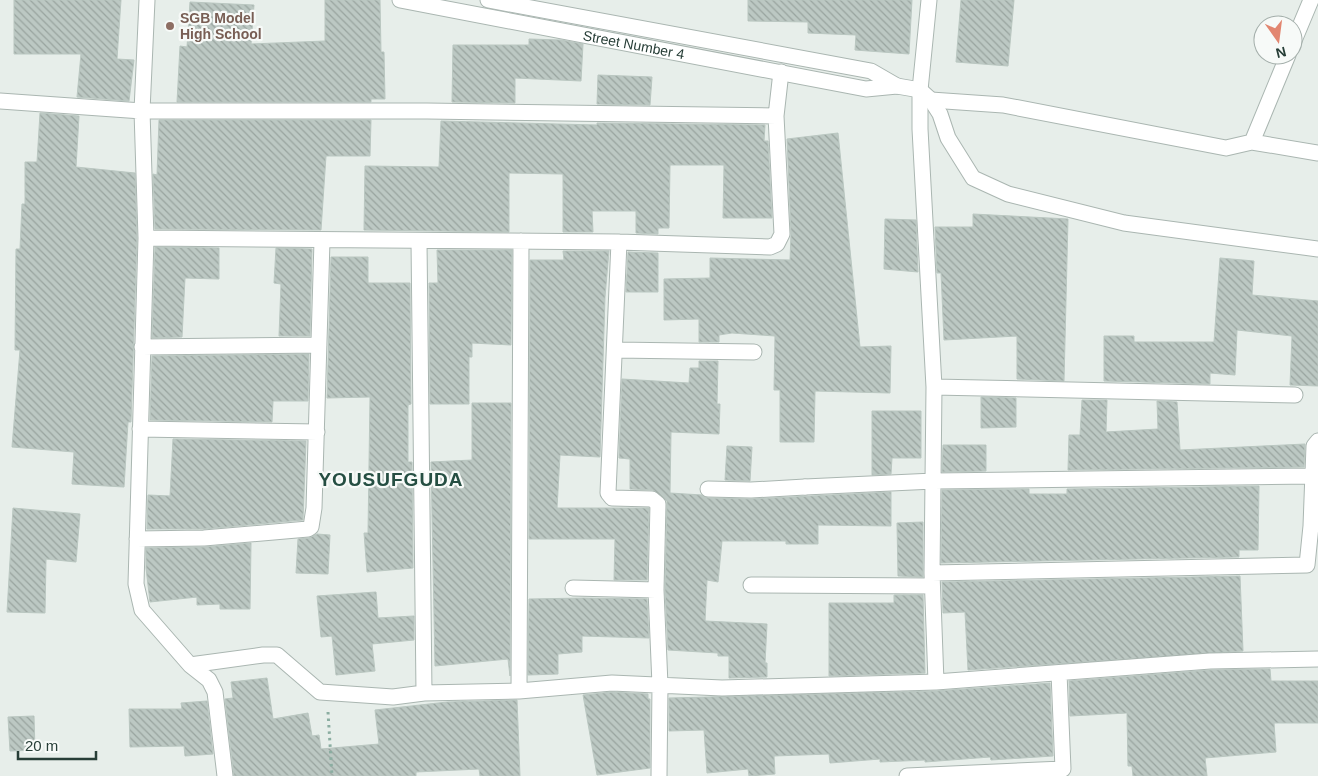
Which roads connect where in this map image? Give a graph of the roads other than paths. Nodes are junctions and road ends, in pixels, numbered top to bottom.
1 (147, 0) edge
2 (400, 0) edge
3 (488, 0) edge
4 (929, 0) edge
5 (1311, 0) edge
6 (1303, 19) edge
7 (1284, 65) edge
8 (781, 72) junction
9 (897, 86) junction
10 (926, 95) junction
11 (0, 102) edge
12 (142, 111) junction
13 (776, 116) junction
14 (1252, 142) junction
15 (1318, 153) edge
16 (146, 238) junction
17 (322, 241) junction
18 (521, 241) junction
19 (419, 242) junction
20 (619, 242) junction
21 (1318, 249) edge
22 (319, 345) junction
23 (142, 347) junction
24 (616, 350) junction
25 (754, 352) dead end
26 (934, 387) junction
27 (1295, 395) dead end
28 (140, 429) junction
29 (317, 432) junction
30 (1318, 441) edge
31 (1313, 476) junction
32 (934, 481) junction
33 (708, 489) dead end
34 (1315, 526) edge
35 (137, 539) junction
36 (932, 580) junction
37 (751, 585) dead end
38 (573, 588) dead end
39 (656, 590) junction
40 (1318, 659) edge
41 (190, 665) junction
42 (1059, 673) junction
43 (936, 682) junction
44 (660, 686) junction
45 (519, 691) junction
46 (424, 693) junction
47 (225, 776) edge
48 (659, 776) edge
49 (907, 776) edge

1 - 12 street
2 - 8 street, Street Number 4
3 - 9 street, Street Number 4
4 - 10 street
5 - 6 street
7 - 14 street
8 - 9 street, Street Number 4
8 - 13 street
9 - 10 street
10 - 14 street
10 - 21 street
10 - 26 street
11 - 12 street
12 - 13 street
12 - 16 street
13 - 20 street
14 - 15 street
16 - 17 street
16 - 23 street
17 - 19 street
17 - 22 street
18 - 19 street
18 - 20 street
18 - 45 street
19 - 46 street
20 - 24 street
22 - 23 street
22 - 29 street
23 - 28 street
24 - 25 street
24 - 39 street
26 - 27 street
26 - 32 street
28 - 29 street
28 - 35 street
29 - 35 street
30 - 31 street
31 - 32 street
31 - 34 street
32 - 33 street
32 - 36 street
34 - 36 street
35 - 41 street
36 - 37 street
36 - 43 street
38 - 39 street
39 - 44 street
40 - 42 street
41 - 46 street
41 - 47 street
42 - 43 street
42 - 49 street
43 - 44 street
44 - 45 street
44 - 48 street
45 - 46 street

